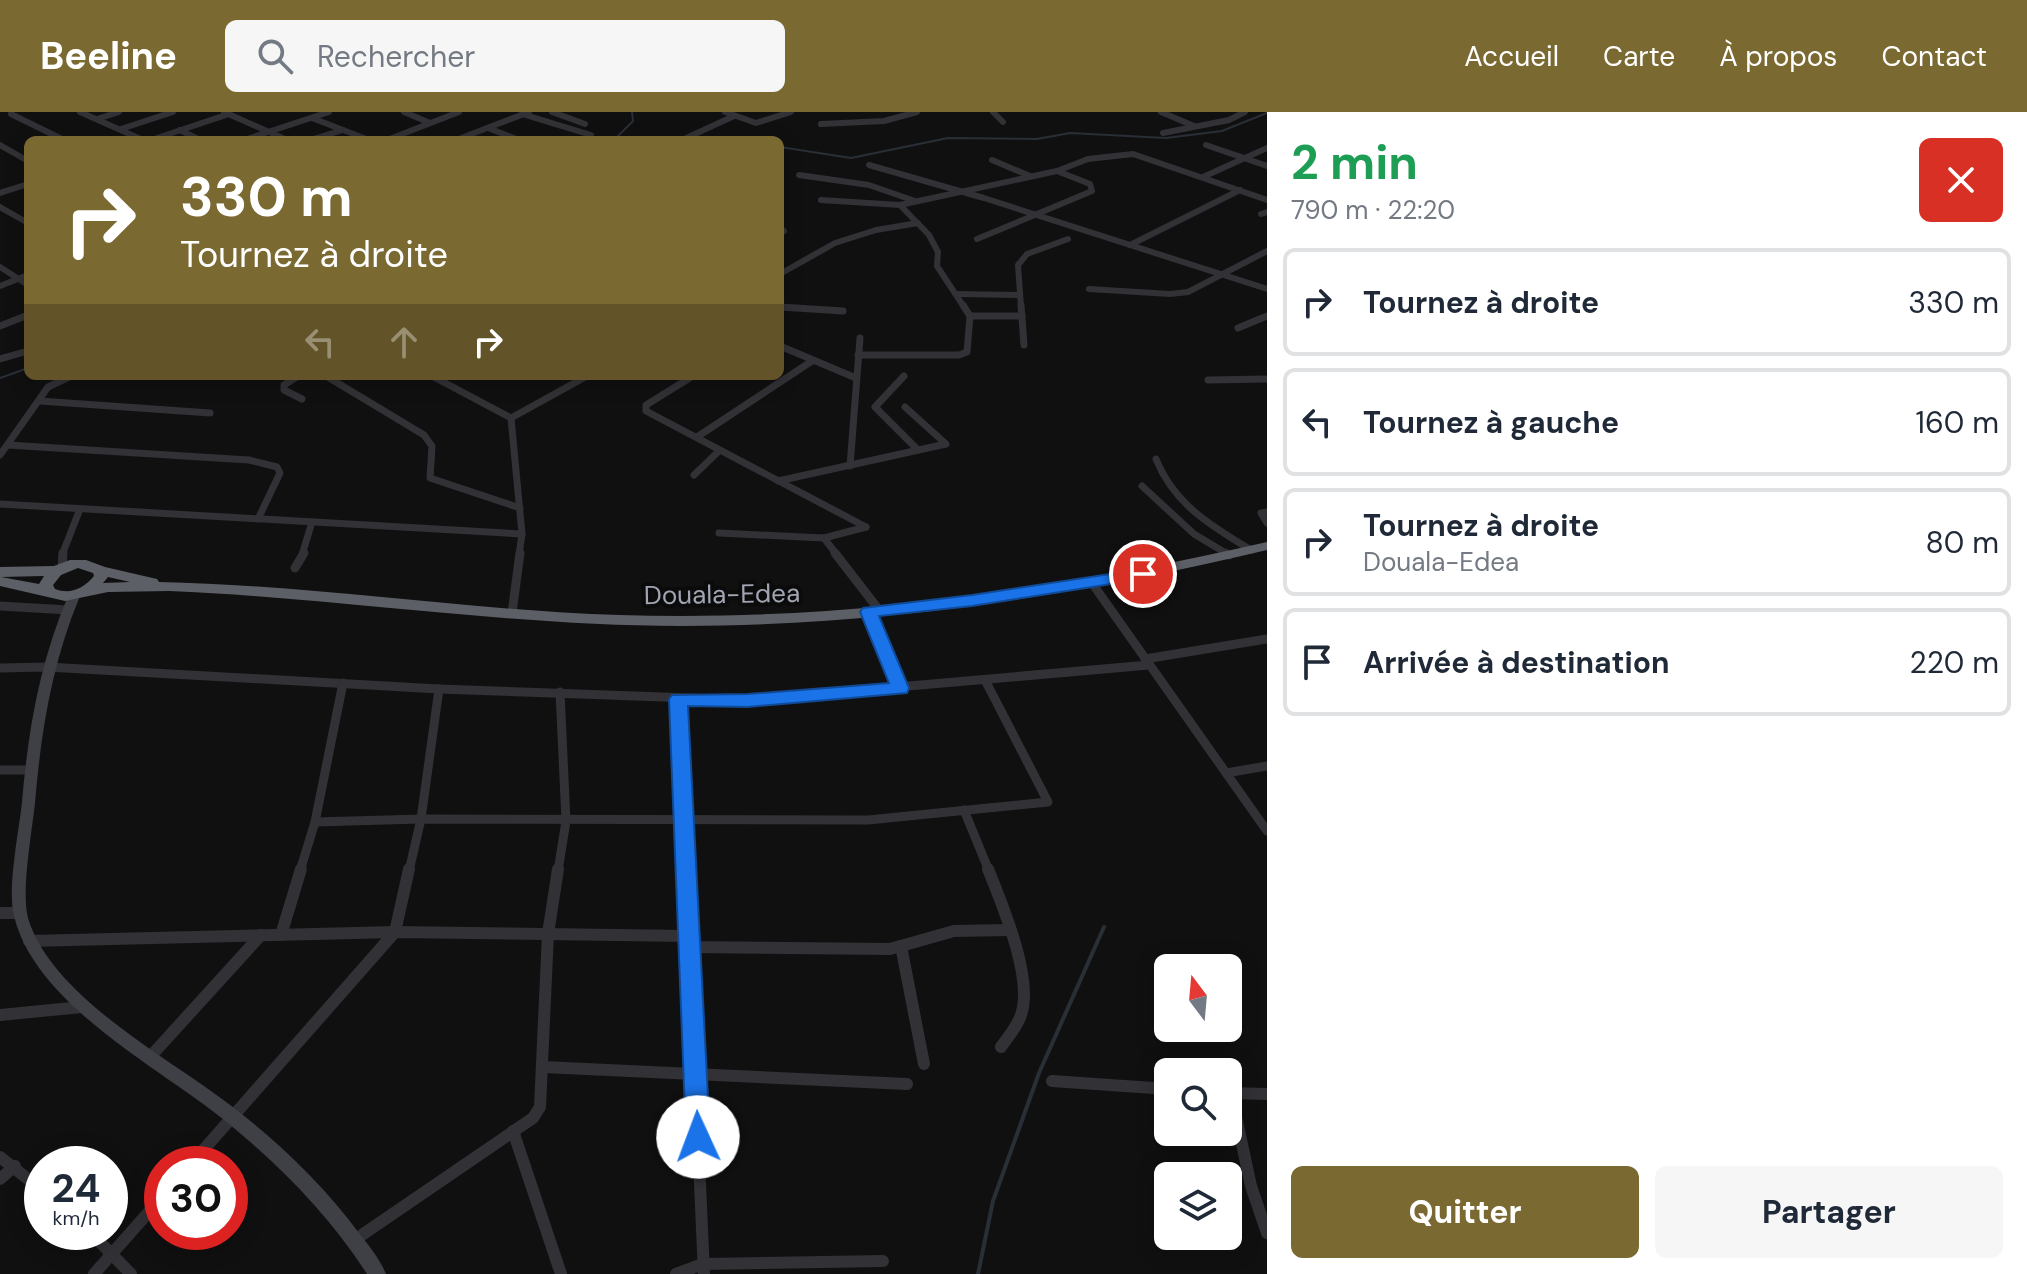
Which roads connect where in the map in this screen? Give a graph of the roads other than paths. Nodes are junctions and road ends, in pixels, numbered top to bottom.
1 (80, 112) edge
2 (119, 112) edge
3 (173, 112) edge
4 (244, 112) edge
5 (329, 112) edge
6 (404, 112) edge
7 (459, 112) edge
8 (509, 112) edge
9 (552, 112) edge
10 (725, 112) edge
11 (791, 112) edge
12 (917, 112) edge
13 (993, 112) edge
14 (1161, 112) edge
15 (1245, 112) edge
16 (11, 114) dead end
17 (228, 114) edge
18 (523, 114) edge
19 (734, 116) junction
20 (310, 118) junction
21 (97, 119) junction
22 (1003, 122) dead end
23 (430, 123) junction
24 (585, 124) dead end
25 (821, 124) dead end
26 (1197, 127) junction
27 (488, 128) junction
28 (121, 129) junction
29 (180, 130) junction
30 (343, 130) junction
31 (268, 131) junction
32 (1163, 133) dead end
33 (591, 135) dead end
34 (56, 136) edge
35 (135, 136) edge
36 (163, 136) edge
37 (192, 136) edge
38 (255, 136) edge
39 (279, 136) edge
40 (323, 136) edge
41 (359, 136) edge
42 (397, 136) edge
43 (467, 136) edge
44 (509, 136) edge
45 (691, 136) edge
46 (0, 145) edge
47 (1206, 145) dead end
48 (1267, 148) edge
49 (24, 159) edge
50 (1247, 159) junction
51 (992, 160) dead end
52 (869, 165) dead end
53 (1267, 166) edge
54 (1057, 171) junction
55 (799, 175) dead end
56 (1032, 177) junction
57 (1203, 177) junction
58 (24, 185) edge
59 (1240, 190) junction
60 (961, 191) junction
61 (0, 193) edge
62 (821, 200) dead end
63 (1267, 200) edge
64 (915, 201) junction
65 (900, 205) junction
66 (0, 207) edge
67 (1035, 214) junction
68 (24, 219) edge
69 (918, 223) junction
70 (977, 239) dead end
71 (1068, 239) dead end
72 (1130, 245) junction
73 (1267, 251) edge
74 (784, 266) edge
75 (0, 267) edge
76 (790, 269) junction
77 (784, 272) edge
78 (1225, 275) junction
79 (24, 277) edge
80 (18, 279) junction
81 (24, 283) edge
82 (0, 286) edge
83 (1089, 289) dead end
84 (1267, 289) edge
85 (957, 294) junction
86 (1020, 295) junction
87 (784, 307) edge
88 (843, 311) dead end
89 (970, 316) junction
90 (1022, 316) junction
91 (1267, 316) edge
92 (24, 317) edge
93 (0, 326) edge
94 (1238, 328) dead end
95 (860, 338) dead end
96 (1024, 345) dead end
97 (784, 348) edge
98 (24, 352) edge
99 (858, 355) junction
100 (0, 359) edge
101 (812, 361) junction
102 (904, 376) dead end
103 (856, 378) junction
104 (1267, 379) edge
105 (63, 380) edge
106 (292, 380) edge
107 (333, 380) edge
108 (440, 380) edge
109 (577, 380) edge
110 (687, 380) edge
111 (783, 380) edge
112 (784, 380) edge
113 (1208, 380) dead end
114 (302, 399) dead end
115 (40, 401) junction
116 (905, 407) dead end
117 (210, 413) dead end
118 (511, 418) junction
119 (697, 437) junction
120 (8, 445) junction
121 (918, 450) junction
122 (719, 451) junction
123 (0, 455) edge
124 (1156, 459) dead end
125 (850, 466) junction
126 (694, 475) dead end
127 (778, 481) junction
128 (1142, 486) dead end
129 (0, 504) edge
130 (520, 508) junction
131 (80, 509) junction
132 (1267, 512) edge
133 (258, 519) junction
134 (312, 522) junction
135 (1267, 523) edge
136 (719, 533) dead end
137 (522, 534) junction
138 (824, 538) junction
139 (1267, 546) edge
140 (1251, 550) junction
141 (1229, 555) junction
142 (295, 568) dead end
143 (59, 569) junction
144 (100, 571) junction
145 (0, 572) edge
146 (0, 581) edge
147 (1092, 583) junction
148 (173, 587) junction
149 (47, 590) junction
150 (90, 590) junction
151 (71, 603) junction
152 (0, 606) edge
153 (874, 611) junction
154 (512, 613) junction
155 (1267, 639) edge
156 (1147, 662) junction
157 (47, 667) junction
158 (0, 668) edge
159 (985, 680) junction
160 (343, 683) junction
161 (900, 688) junction
162 (439, 689) junction
163 (560, 692) junction
164 (679, 699) junction
165 (1267, 766) edge
166 (0, 770) edge
167 (30, 770) junction
168 (1226, 773) junction
169 (964, 810) junction
170 (421, 819) junction
171 (684, 820) junction
172 (566, 821) junction
173 (315, 822) junction
174 (1267, 831) edge
175 (0, 913) edge
176 (20, 913) junction
177 (1010, 930) junction
178 (395, 932) junction
179 (548, 934) junction
180 (261, 935) junction
181 (281, 935) junction
182 (29, 941) junction
183 (689, 941) junction
184 (901, 946) junction
185 (82, 1007) junction
186 (0, 1015) edge
187 (1001, 1047) dead end
188 (150, 1057) junction
189 (924, 1064) dead end
190 (543, 1067) junction
191 (696, 1074) junction
192 (1052, 1081) dead end
193 (907, 1084) dead end
194 (1154, 1088) edge
195 (1242, 1093) edge
196 (1267, 1094) edge
197 (232, 1117) junction
198 (513, 1131) junction
199 (207, 1146) edge
200 (1242, 1146) edge
201 (0, 1157) edge
202 (15, 1166) junction
203 (24, 1174) edge
204 (0, 1179) edge
205 (144, 1218) edge
206 (1267, 1233) edge
207 (356, 1239) junction
208 (110, 1250) edge
209 (113, 1253) junction
210 (883, 1261) dead end
211 (704, 1269) edge
212 (94, 1274) edge
213 (131, 1274) edge
214 (377, 1274) edge
215 (561, 1274) edge
216 (676, 1274) edge

1 - 21 street
2 - 21 street
3 - 28 street
4 - 17 street
5 - 20 street
6 - 23 street
7 - 23 street
8 - 18 street
9 - 24 street
10 - 19 street
11 - 19 street
12 - 25 street
13 - 22 street
14 - 26 street
15 - 26 street
16 - 34 street
17 - 29 street
17 - 31 street
18 - 27 street
18 - 33 street
19 - 45 street
20 - 30 street
20 - 31 street
21 - 28 street
23 - 42 street
26 - 32 street
27 - 43 street
27 - 44 street
28 - 35 street
29 - 36 street
29 - 37 street
30 - 40 street
30 - 41 street
31 - 38 street
31 - 39 street
46 - 49 street
47 - 50 street
48 - 50 street
50 - 53 street
50 - 57 street
51 - 56 street
52 - 60 street
54 - 56 street
54 - 57 street
54 - 67 street
55 - 64 street
56 - 60 street
57 - 59 street
58 - 61 street
59 - 63 street
59 - 72 street
60 - 64 street
60 - 67 street
62 - 65 street
64 - 65 street
65 - 69 street
66 - 68 street
67 - 70 street
67 - 72 street
69 - 76 street
69 - 85 street
71 - 86 street
72 - 78 street
73 - 78 street
74 - 76 street
75 - 80 street
76 - 77 street
78 - 83 street
78 - 84 street
79 - 80 street
80 - 81 street
80 - 82 street
85 - 86 street
85 - 89 street
86 - 90 street
87 - 88 street
89 - 90 street
89 - 99 street
90 - 96 street
91 - 94 street
92 - 93 street
95 - 99 street
97 - 101 street
98 - 100 street
99 - 103 street
101 - 103 street
101 - 112 street
102 - 121 street
103 - 125 street
104 - 113 street
105 - 115 street
106 - 114 street
107 - 130 street
108 - 118 street
109 - 118 street
110 - 119 street
111 - 119 street
115 - 117 street
115 - 120 street
116 - 121 street
118 - 130 street
119 - 122 street
120 - 123 street
120 - 133 street
121 - 125 street
122 - 126 street
122 - 127 street
124 - 140 street
125 - 127 street
127 - 138 street
128 - 141 street
129 - 131 street
130 - 137 street
131 - 133 street
131 - 143 street
132 - 135 street
133 - 134 street
134 - 137 street
134 - 142 street
136 - 138 street
137 - 154 street
138 - 153 street
139 - 140 highway, Douala-Edea
140 - 141 highway, Douala-Edea
141 - 147 highway, Douala-Edea
143 - 144 highway, Douala-Edea
143 - 145 highway
143 - 149 highway
144 - 148 highway, Douala-Edea
144 - 150 highway
146 - 149 highway
147 - 153 highway, Douala-Edea
147 - 156 street
148 - 150 highway, Douala-Edea
148 - 154 highway, Douala-Edea
149 - 151 highway
150 - 151 highway, Douala-Edea
151 - 152 street
151 - 157 main road
153 - 154 highway, Douala-Edea
153 - 161 street
155 - 156 street
156 - 159 street
156 - 168 street
157 - 158 street
157 - 160 street
157 - 167 main road
159 - 161 street
159 - 169 street
160 - 162 street
160 - 173 street
161 - 164 street
162 - 163 street
162 - 170 street
163 - 164 street
163 - 172 street
164 - 171 street
165 - 168 street
166 - 167 street
167 - 176 main road
168 - 174 street
169 - 171 street
169 - 177 street
170 - 172 street
170 - 173 street
170 - 178 street
171 - 172 street
171 - 183 street
172 - 179 street
173 - 181 street
175 - 176 street
176 - 182 main road
177 - 184 street
177 - 187 street
178 - 179 street
178 - 181 street
178 - 197 street
179 - 183 street
179 - 190 street
180 - 181 street
180 - 182 street
180 - 188 street
182 - 185 main road
183 - 184 street
183 - 191 street
184 - 189 street
185 - 186 street
185 - 188 main road
188 - 197 main road
190 - 191 street
190 - 198 street
191 - 193 street
191 - 211 street
192 - 194 street
195 - 196 street
197 - 199 street
197 - 207 main road
198 - 207 street
198 - 215 street
200 - 206 street
201 - 202 street
202 - 203 street
202 - 204 street
205 - 209 street
207 - 214 main road
208 - 209 street
209 - 212 street
209 - 213 street
210 - 211 street
211 - 216 street

